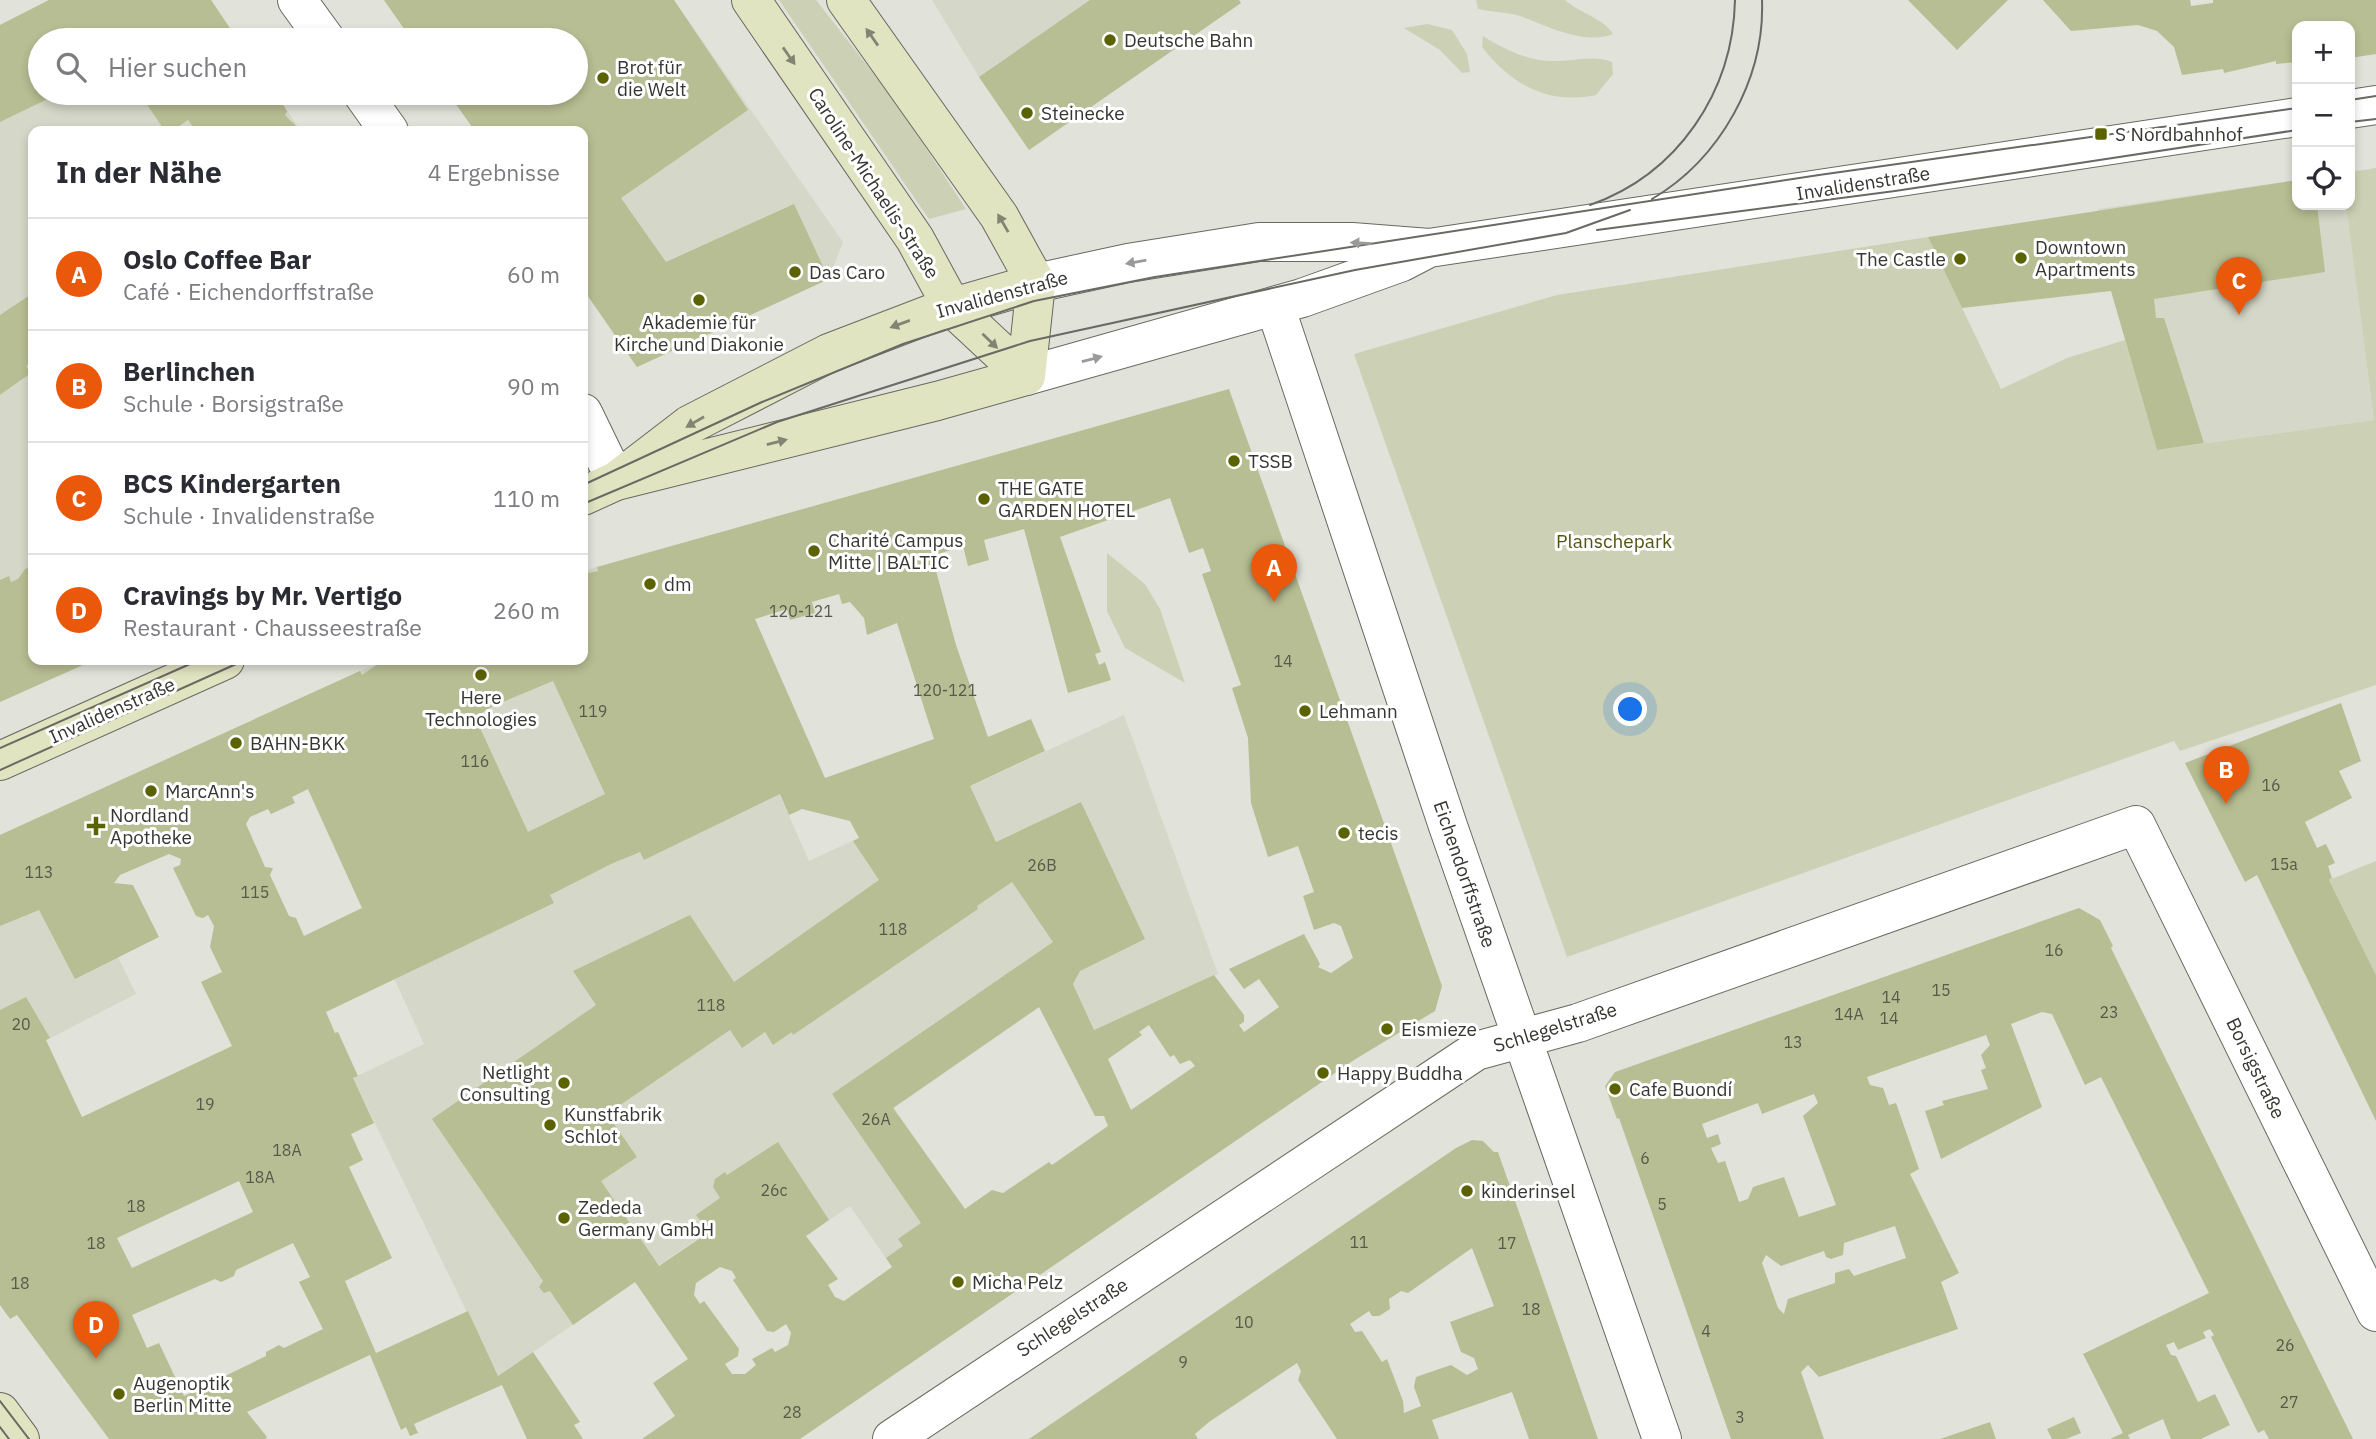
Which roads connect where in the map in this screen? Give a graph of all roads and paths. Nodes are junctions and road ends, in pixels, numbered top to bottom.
1 (297, 0) edge
2 (751, 0) edge
3 (846, 0) edge
4 (317, 28) edge
5 (371, 105) edge
6 (2376, 105) edge
7 (2355, 108) edge
8 (2292, 118) edge
9 (385, 126) edge
10 (1429, 248) junction
11 (1036, 283) junction
12 (1275, 306) junction
13 (952, 307) junction
14 (1026, 376) junction
15 (588, 437) edge
16 (599, 489) edge
17 (214, 665) edge
18 (0, 761) edge
19 (2137, 825) joint
20 (1523, 1037) junction
21 (2376, 1312) edge
22 (0, 1412) edge
23 (20, 1439) edge
24 (892, 1439) edge
25 (1662, 1439) edge

1 - 4 street
2 -> 13 main road, Caroline-Michaelis-Straße
11 -> 3 main road
5 - 9 street
6 - 7 street
8 - 10 street, Invalidenstraße
10 -> 11 street, Invalidenstraße
10 - 12 street, Invalidenstraße
11 - 13 main road, Invalidenstraße
11 - 14 main road
14 -> 12 street, Invalidenstraße
12 - 20 street, Eichendorffstraße
13 -> 14 main road, Caroline-Michaelis-Straße
13 -> 16 main road, Invalidenstraße
16 -> 14 main road, Invalidenstraße
15 - 16 street
17 - 18 main road, Invalidenstraße
19 - 20 street, Schlegelstraße
19 - 21 street, Borsigstraße
20 - 24 street, Schlegelstraße
20 - 25 street, Eichendorffstraße
22 - 23 main road

